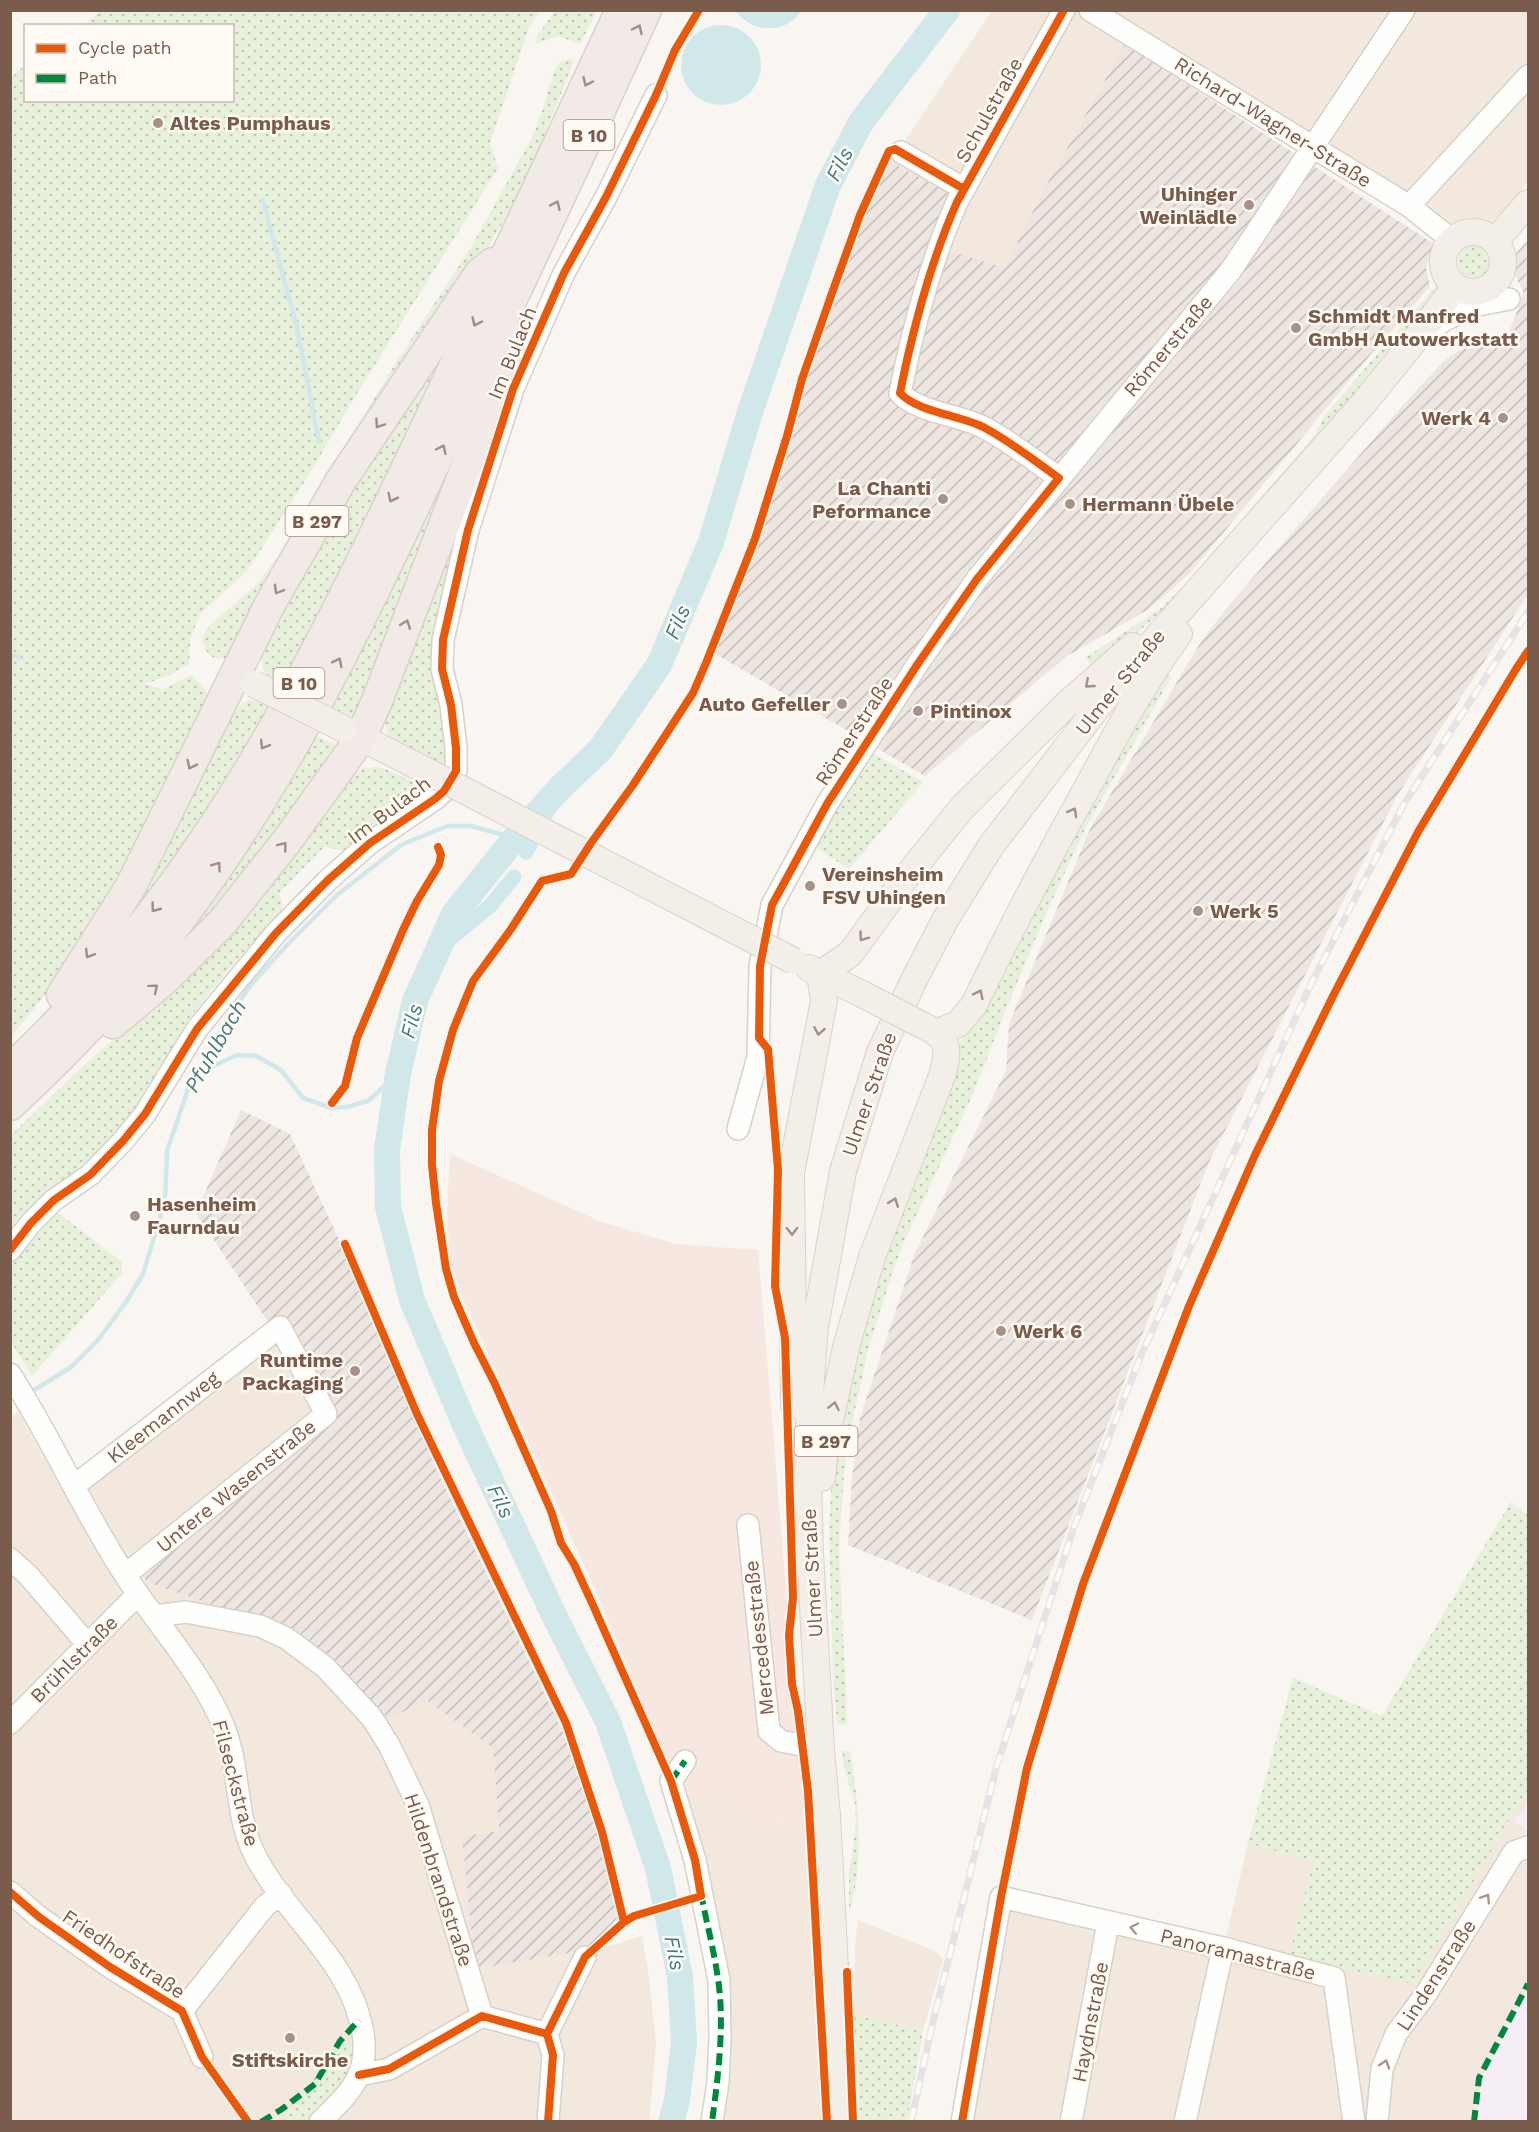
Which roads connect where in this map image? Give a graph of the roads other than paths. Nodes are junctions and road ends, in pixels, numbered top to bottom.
1 (621, 10) edge
2 (646, 10) edge
3 (1064, 10) edge
4 (1090, 10) edge
5 (1404, 10) edge
6 (1528, 76) edge
7 (656, 95) dead end
8 (1312, 147) junction
9 (902, 152) dead end
10 (964, 189) junction
11 (1528, 203) edge
12 (1409, 206) junction
13 (1452, 240) junction
14 (1495, 241) junction
15 (520, 254) junction
16 (1455, 286) junction
17 (1509, 299) dead end
18 (1411, 345) junction
19 (1059, 478) junction
20 (1228, 557) junction
21 (1169, 623) junction
22 (245, 680) junction
23 (352, 733) junction
24 (820, 974) junction
25 (931, 1029) junction
26 (12, 1069) edge
27 (46, 1072) junction
28 (10, 1105) edge
29 (738, 1129) dead end
30 (10, 1250) edge
31 (280, 1327) joint
32 (15, 1381) edge
33 (74, 1485) junction
34 (748, 1525) dead end
35 (10, 1559) edge
36 (125, 1575) junction
37 (138, 1594) junction
38 (154, 1616) junction
39 (814, 1628) junction
40 (88, 1645) junction
41 (10, 1723) edge
42 (820, 1749) junction
43 (686, 1761) dead end
44 (1528, 1847) edge
45 (10, 1892) edge
46 (282, 1894) junction
47 (1108, 1923) junction
48 (1223, 1948) junction
49 (585, 1958) dead end
50 (182, 2011) junction
51 (482, 2016) junction
52 (547, 2034) junction
53 (202, 2057) dead end
54 (359, 2075) junction
55 (320, 2121) edge
56 (548, 2121) edge
57 (712, 2121) edge
58 (843, 2121) edge
59 (962, 2121) edge
60 (1071, 2121) edge
61 (1185, 2121) edge
62 (1354, 2121) edge
63 (1377, 2121) edge

1 -> 15 highway, B 10
15 -> 2 highway, B 10
3 - 10 street, Schulstraße
4 - 8 street, Richard-Wagner-Straße
5 - 8 street, Römerstraße
6 - 12 street
7 - 30 street, Im Bulach
8 - 12 street, Richard-Wagner-Straße
8 - 19 street, Römerstraße
9 - 10 street
10 - 19 street, Schulstraße
11 - 14 main road
12 - 13 street, Richard-Wagner-Straße
13 - 14 main road
13 - 16 main road
14 - 16 main road
15 -> 22 highway, B 297
23 -> 15 highway, B 10
15 -> 26 highway, B 10
27 -> 15 highway, B 10
16 - 18 main road, Ulmer Straße
17 - 18 street
18 - 20 main road, Ulmer Straße
19 - 29 street, Römerstraße
20 - 21 main road, Ulmer Straße
25 -> 20 main road
21 -> 24 main road
21 - 39 main road, Ulmer Straße
22 - 23 main road, bridge
22 -> 26 highway, B 10
23 - 24 main road, bridge
27 -> 23 highway
24 - 25 main road, bridge
24 -> 39 main road, B 297
39 -> 25 main road, B 297
27 - 28 highway, B 10
31 - 33 street, Kleemannweg
31 - 36 street, Untere Wasenstraße
32 - 33 street, Filseckstraße
33 - 36 street, Filseckstraße
34 - 42 street, Mercedesstraße
35 - 40 street
36 - 37 street, Filseckstraße
37 - 38 street, Filseckstraße
37 - 40 street, Brühlstraße
38 - 46 street, Filseckstraße
38 - 51 street, Hildenbrandstraße
39 - 42 main road, Ulmer Straße / B 297
40 - 41 street, Brühlstraße
42 - 58 main road, Ulmer Straße / B 297
43 - 57 street
63 -> 44 street, Lindenstraße
45 - 50 street, Friedhofstraße
46 - 50 street, Friedhofstraße
46 - 54 street, Filseckstraße
48 -> 47 street, Panoramastraße
47 - 59 street, Panoramastraße
47 - 60 street, Haydnstraße
48 - 61 street
48 - 62 street, Panoramastraße
49 - 52 street
50 - 53 street, Friedhofstraße
51 - 52 street
51 - 54 street
52 - 56 street
54 - 55 street

